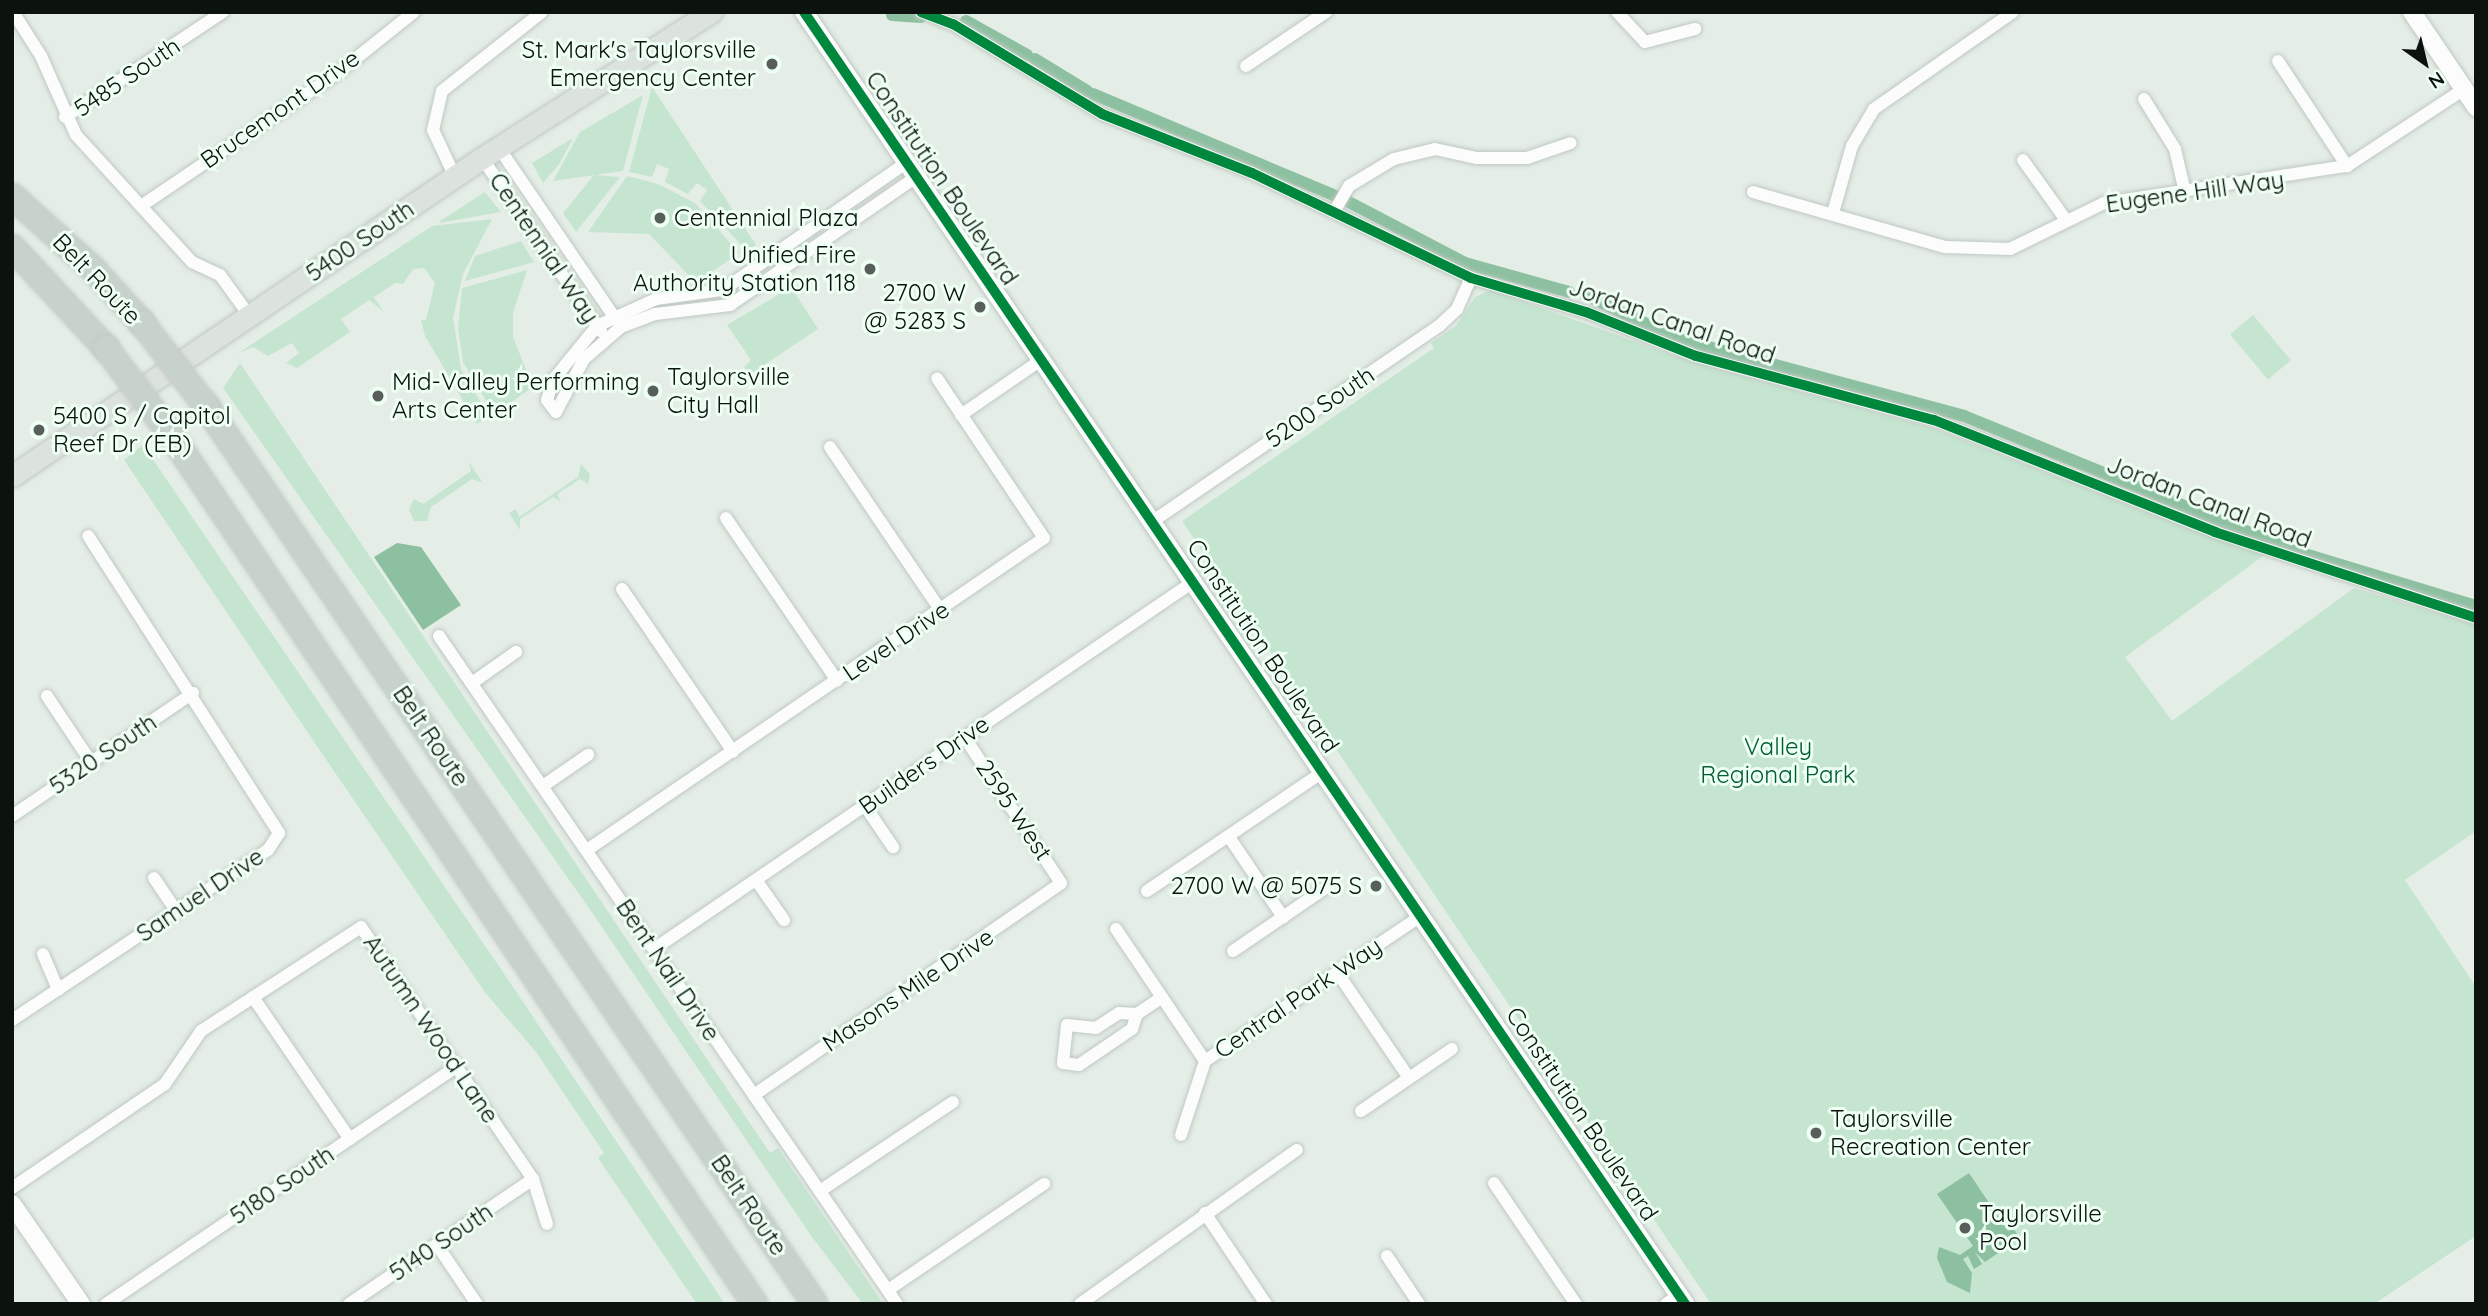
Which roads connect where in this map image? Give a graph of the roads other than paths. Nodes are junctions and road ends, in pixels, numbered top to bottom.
1 (223, 12) edge
2 (414, 12) edge
3 (542, 12) edge
4 (711, 12) edge
5 (804, 12) edge
6 (921, 12) edge
7 (1326, 12) edge
8 (1617, 12) edge
9 (2012, 12) edge
10 (2412, 12) edge
11 (14, 13) edge
12 (1695, 29) dead end
13 (2278, 61) dead end
14 (1246, 66) dead end
15 (2464, 89) junction
16 (2144, 99) dead end
17 (2476, 107) edge
18 (65, 117) junction
19 (1571, 143) dead end
20 (491, 153) junction
21 (2023, 160) dead end
22 (2347, 166) junction
23 (911, 171) junction
24 (455, 177) junction
25 (1753, 192) dead end
26 (2185, 192) junction
27 (12, 196) edge
28 (144, 204) junction
29 (1334, 212) junction
30 (1833, 214) junction
31 (2066, 220) junction
32 (12, 247) edge
33 (1471, 278) junction
34 (249, 315) junction
35 (613, 316) junction
36 (597, 326) junction
37 (621, 327) junction
38 (606, 338) junction
39 (1041, 360) junction
40 (937, 377) dead end
41 (961, 415) junction
42 (830, 447) dead end
43 (14, 470) edge
44 (726, 518) dead end
45 (1153, 521) junction
46 (88, 536) dead end
47 (1193, 582) junction
48 (622, 589) dead end
49 (941, 611) junction
50 (2476, 618) edge
51 (439, 636) dead end
52 (516, 652) dead end
53 (837, 681) junction
54 (472, 683) junction
55 (193, 692) junction
56 (47, 696) dead end
57 (965, 738) junction
58 (733, 752) junction
59 (588, 755) dead end
60 (92, 762) junction
61 (1323, 772) junction
62 (543, 786) junction
63 (865, 806) junction
64 (12, 816) edge
65 (1228, 837) junction
66 (893, 847) dead end
67 (587, 850) junction
68 (154, 877) dead end
69 (756, 880) junction
70 (1061, 883) joint
71 (1324, 889) dead end
72 (1147, 891) dead end
73 (177, 912) junction
74 (1421, 916) junction
75 (1283, 917) junction
76 (784, 920) dead end
77 (1116, 929) dead end
78 (654, 949) junction
79 (1233, 951) dead end
80 (43, 954) dead end
81 (1337, 972) junction
82 (58, 990) junction
83 (253, 997) junction
84 (1162, 997) junction
85 (1137, 1014) junction
86 (12, 1020) edge
87 (1452, 1049) dead end
88 (1205, 1061) junction
89 (457, 1066) junction
90 (1409, 1078) junction
91 (754, 1095) junction
92 (953, 1101) dead end
93 (1361, 1111) dead end
94 (1181, 1135) dead end
95 (350, 1139) junction
96 (1297, 1150) dead end
97 (533, 1179) junction
98 (1494, 1183) dead end
99 (1044, 1184) dead end
100 (12, 1188) edge
101 (820, 1191) junction
102 (12, 1204) edge
103 (1205, 1213) junction
104 (547, 1224) dead end
105 (437, 1245) junction
106 (1387, 1256) dead end
107 (888, 1290) junction
108 (1677, 1301) edge
109 (81, 1304) edge
110 (106, 1304) edge
111 (349, 1304) edge
112 (477, 1304) edge
113 (755, 1304) edge
114 (816, 1304) edge
115 (897, 1304) edge
116 (1080, 1304) edge
117 (1266, 1304) edge
118 (1419, 1304) edge
119 (1576, 1304) edge

1 - 18 street, 5485 South
2 - 28 street, Brucemont Drive
3 - 24 street
4 - 20 main road, 5400 South
5 - 23 main road, Constitution Boulevard
6 - 29 street, Jordan Canal Road
7 - 14 street
8 - 12 street
9 - 30 street
10 - 15 main road
11 - 18 street
13 - 22 street
15 - 17 main road
15 - 22 street, Eugene Hill Way
16 - 26 street
18 - 28 street
19 - 29 street
20 - 24 main road, 5400 South
20 - 35 street, Centennial Way
20 - 36 street, Centennial Way
21 - 31 street
22 - 26 street, Eugene Hill Way
23 - 35 street
23 - 37 street
23 - 39 main road, Constitution Boulevard
24 - 34 main road, 5400 South
25 - 30 street, Eugene Hill Way
26 - 31 street, Eugene Hill Way
27 - 114 highway, Belt Route, bridge
28 - 34 street
29 - 33 street, Jordan Canal Road
30 - 31 street, Eugene Hill Way
32 - 113 highway, Belt Route, bridge
33 - 45 street, 5200 South
33 - 50 street, Jordan Canal Road
34 - 43 main road, 5400 South
35 - 36 street
35 - 37 street, Centennial Way
36 - 38 street, Centennial Way
36 - 38 street
37 - 38 street
39 - 41 street
39 - 45 main road, Constitution Boulevard
40 - 41 street, Level Drive
41 - 49 street, Level Drive
42 - 49 street
44 - 53 street
45 - 47 main road, Constitution Boulevard
46 - 55 street
47 - 57 street, Builders Drive
47 - 61 main road, Constitution Boulevard
48 - 58 street
49 - 53 street, Level Drive
51 - 54 street, Bent Nail Drive
52 - 54 street
53 - 58 street, Level Drive
54 - 62 street, Bent Nail Drive
55 - 60 street, 5320 South
55 - 73 street, Samuel Drive
56 - 60 street
57 - 63 street, Builders Drive
57 - 70 street, 2595 West
58 - 67 street, Level Drive
59 - 62 street
60 - 64 street, 5320 South
61 - 65 street
61 - 74 main road, Constitution Boulevard
62 - 67 street, Bent Nail Drive
63 - 66 street
63 - 69 street, Builders Drive
65 - 72 street
65 - 75 street
67 - 78 street, Bent Nail Drive
68 - 73 street
69 - 76 street
69 - 78 street, Builders Drive
70 - 91 street, Masons Mile Drive
71 - 75 street
73 - 82 street, Samuel Drive
74 - 81 street, Central Park Way
74 - 108 main road, Constitution Boulevard
75 - 79 street
77 - 84 street
78 - 91 street, Bent Nail Drive
80 - 82 street
81 - 88 street, Central Park Way
81 - 90 street
82 - 86 street, Samuel Drive
83 - 89 street, Autumn Wood Lane
83 - 95 street
83 - 100 street, Autumn Wood Lane
84 - 85 street
84 - 88 street
85 - 85 street
87 - 90 street
88 - 94 street, Central Park Way
89 - 95 street, 5180 South
89 - 97 street, Autumn Wood Lane
90 - 93 street
91 - 101 street, Bent Nail Drive
92 - 101 street
95 - 110 street, 5180 South
96 - 103 street
97 - 104 street, Autumn Wood Lane
97 - 105 street, 5140 South
98 - 119 street
99 - 107 street
101 - 107 street, Bent Nail Drive
102 - 109 main road
103 - 116 street
103 - 117 street
105 - 111 street, 5140 South
105 - 112 street
106 - 118 street
107 - 115 street, Bent Nail Drive

